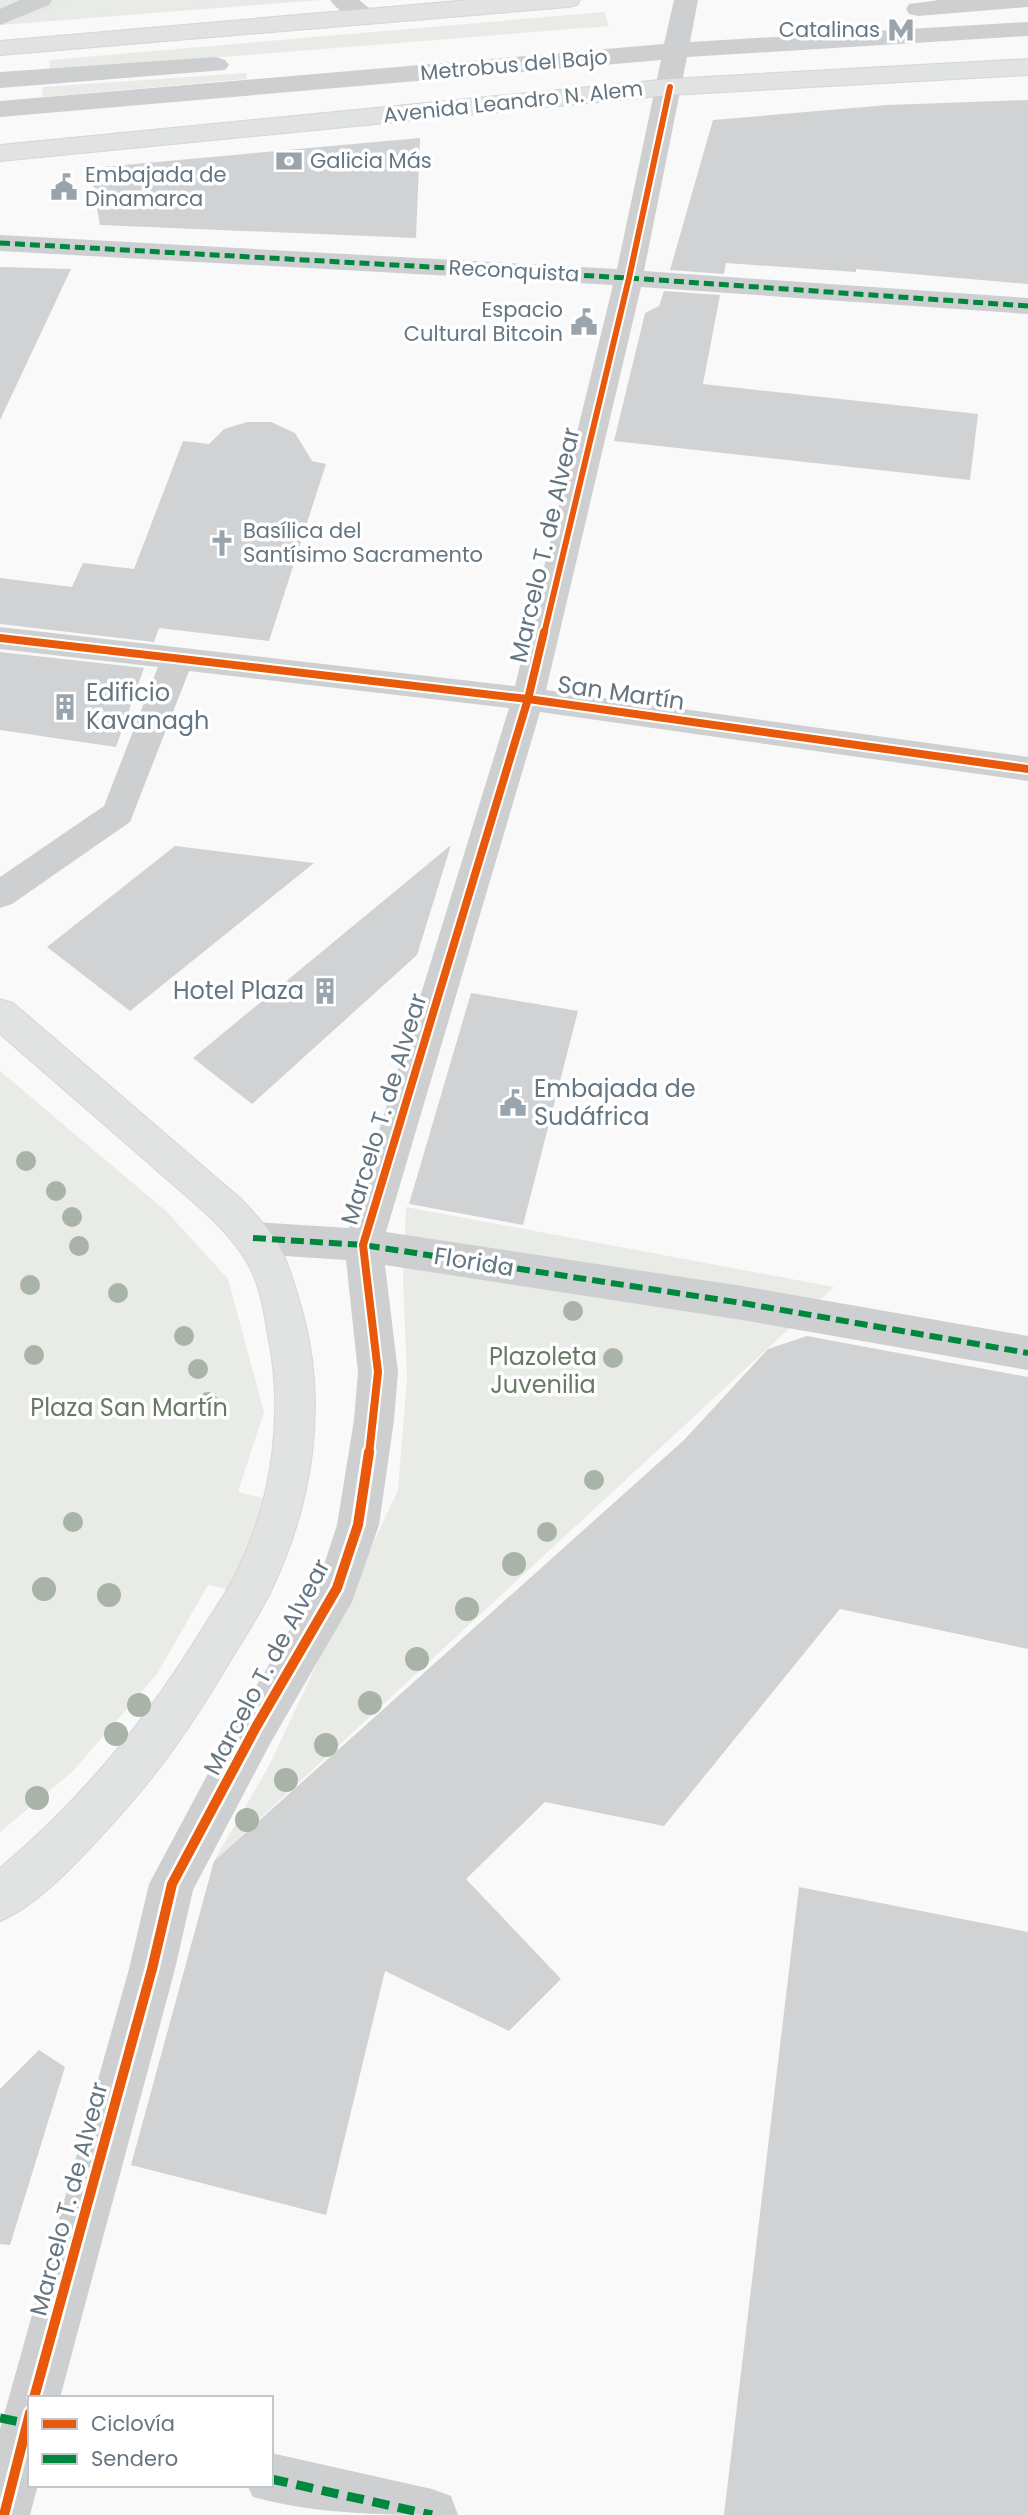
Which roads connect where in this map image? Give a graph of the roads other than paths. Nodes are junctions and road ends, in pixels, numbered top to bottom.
1 (40, 0) edge
2 (342, 0) edge
3 (568, 0) edge
4 (686, 0) edge
5 (1028, 0) edge
6 (901, 11) dead end
7 (366, 15) junction
8 (833, 17) dead end
9 (0, 18) edge
10 (1028, 29) edge
11 (677, 41) junction
12 (0, 48) edge
13 (361, 54) dead end
14 (237, 63) dead end
15 (1028, 68) edge
16 (0, 80) edge
17 (670, 87) junction
18 (0, 109) edge
19 (0, 153) edge
20 (0, 243) edge
21 (629, 278) junction
22 (1028, 306) edge
23 (0, 638) edge
24 (177, 660) junction
25 (528, 699) junction
26 (1028, 769) edge
27 (0, 895) edge
28 (5, 1021) edge
29 (253, 1238) junction
30 (363, 1245) junction
31 (1028, 1353) edge
32 (0, 1898) edge
33 (29, 2396) edge
34 (24, 2415) edge
35 (273, 2479) edge
36 (4, 2515) edge
37 (432, 2515) edge

1 - 9 street
2 - 7 street
3 - 7 main road
4 - 11 street, Marcelo T. de Alvear
5 - 6 street
7 - 12 main road
8 - 11 street, Metrobus del Bajo
10 - 11 street, Metrobus del Bajo
11 - 13 street, Metrobus del Bajo
11 - 17 street, Marcelo T. de Alvear
11 - 18 street, Metrobus del Bajo
14 - 16 street
15 - 17 main road, Avenida Leandro N. Alem
17 - 19 main road, Avenida Leandro N. Alem
17 - 21 street, Marcelo T. de Alvear
20 - 21 street, Reconquista
21 - 22 street, Reconquista
21 - 25 street, Marcelo T. de Alvear
23 - 24 street, San Martín
24 - 25 street, San Martín
24 - 27 street
25 - 26 street, San Martín
25 - 30 street, Marcelo T. de Alvear
28 - 29 main road
29 - 30 street, Florida
29 - 32 main road
30 - 31 street, Florida
30 - 33 street, Marcelo T. de Alvear
34 - 36 street, Marcelo T. de Alvear
35 - 37 street

